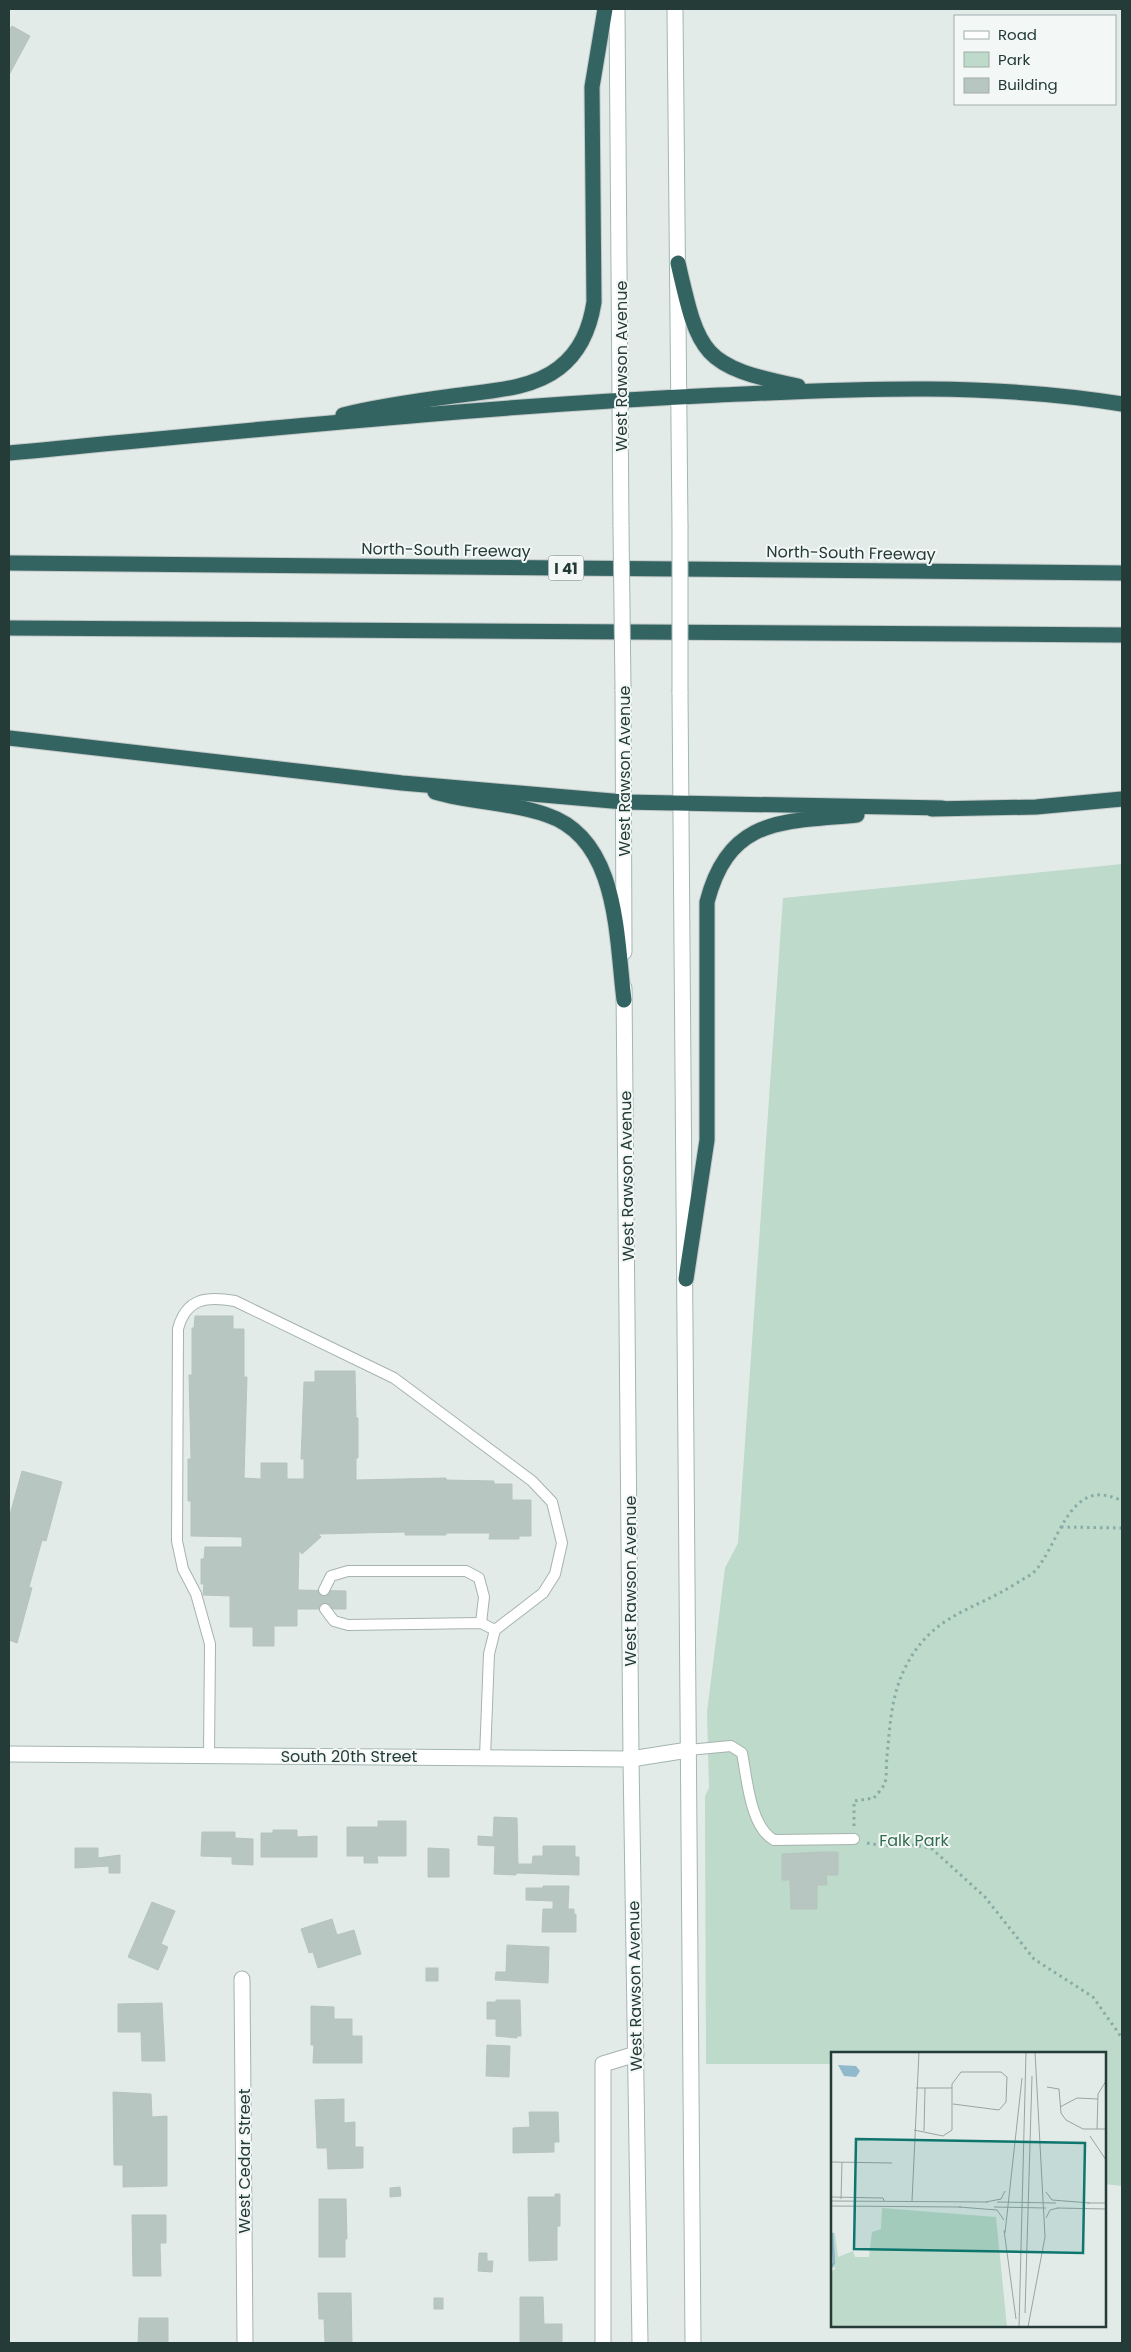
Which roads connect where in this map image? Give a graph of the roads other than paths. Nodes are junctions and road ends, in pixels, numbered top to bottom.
1 (605, 9) edge
2 (617, 9) edge
3 (675, 9) edge
4 (678, 263) junction
5 (821, 391) junction
6 (679, 397) junction
7 (622, 399) junction
8 (1122, 404) edge
9 (305, 426) junction
10 (9, 454) edge
11 (9, 563) edge
12 (1122, 573) edge
13 (9, 628) edge
14 (1122, 635) edge
15 (9, 738) edge
16 (402, 783) junction
17 (1122, 799) edge
18 (624, 802) junction
19 (680, 804) junction
20 (942, 808) junction
21 (624, 1000) junction
22 (686, 1279) junction
23 (324, 1590) dead end
24 (325, 1609) dead end
25 (481, 1622) junction
26 (495, 1630) junction
27 (688, 1750) junction
28 (9, 1754) edge
29 (209, 1755) junction
30 (485, 1757) junction
31 (631, 1759) junction
32 (854, 1839) road end
33 (242, 1979) dead end
34 (636, 2054) junction
35 (245, 2343) edge
36 (603, 2343) edge
37 (640, 2343) edge
38 (693, 2343) edge

1 - 9 highway
2 - 7 main road, West Rawson Avenue
3 - 4 main road
4 - 5 highway
4 - 6 main road
5 - 6 highway
5 - 8 highway
6 - 7 highway
6 - 19 main road, bridge
7 - 9 highway
7 - 18 main road, West Rawson Avenue, bridge
9 - 10 highway
11 - 12 highway, North-South Freeway / I 41
13 - 14 highway
15 - 16 highway
16 - 18 highway
16 - 21 highway
17 - 20 highway
18 - 19 highway
18 - 21 main road, West Rawson Avenue
19 - 20 highway
19 - 22 main road
20 - 22 highway
21 - 31 main road, West Rawson Avenue
22 - 27 main road
23 - 25 lane
24 - 25 lane
25 - 26 lane
26 - 29 lane
26 - 30 lane
27 - 31 main road, South 20th Street
27 - 32 lane
27 - 38 main road
28 - 29 main road, South 20th Street
29 - 30 main road, South 20th Street
30 - 31 main road, South 20th Street
31 - 34 main road, West Rawson Avenue
33 - 35 main road, West Cedar Street
34 - 36 main road
34 - 37 main road, West Rawson Avenue

